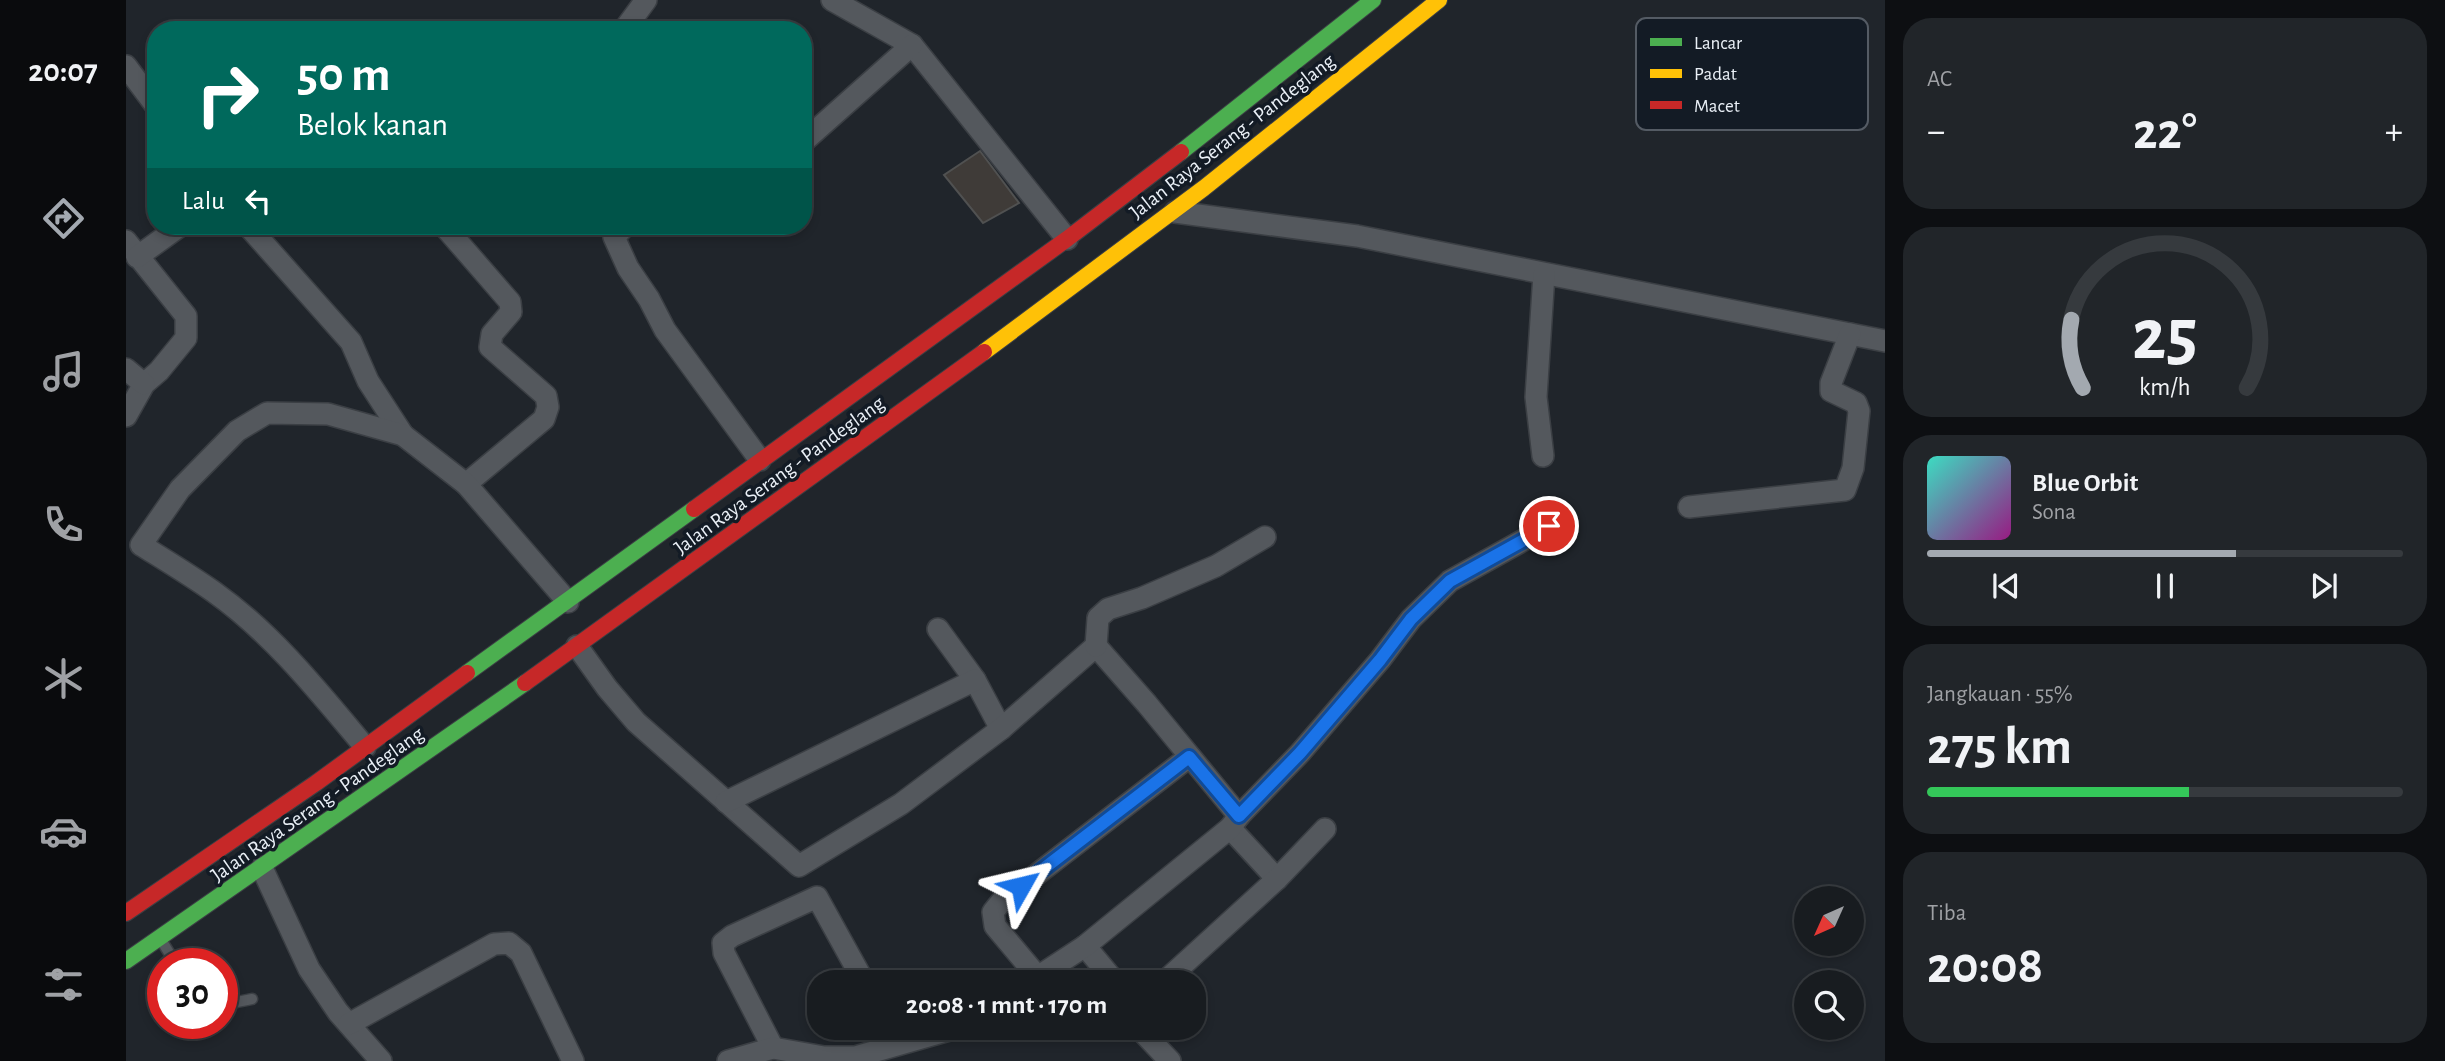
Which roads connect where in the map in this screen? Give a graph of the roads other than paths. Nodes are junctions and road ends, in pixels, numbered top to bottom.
1 (646, 0) edge
2 (832, 0) edge
3 (1373, 0) edge
4 (1438, 0) edge
5 (631, 21) edge
6 (912, 45) junction
7 (126, 66) edge
8 (147, 94) edge
9 (812, 134) edge
10 (1173, 211) junction
11 (161, 235) edge
12 (256, 235) edge
13 (452, 235) edge
14 (616, 235) edge
15 (1067, 239) junction
16 (132, 249) edge
17 (1544, 274) junction
18 (1850, 334) junction
19 (1885, 341) edge
20 (126, 369) edge
21 (144, 384) junction
22 (126, 416) edge
23 (403, 435) junction
24 (1544, 456) dead end
25 (760, 460) junction
26 (466, 484) junction
27 (1689, 507) dead end
28 (1549, 526) dead end
29 (1265, 537) dead end
30 (133, 540) edge
31 (569, 602) junction
32 (938, 629) dead end
33 (577, 646) junction
34 (1096, 646) junction
35 (975, 680) junction
36 (1001, 729) junction
37 (365, 747) junction
38 (1189, 757) junction
39 (726, 802) junction
40 (1235, 822) junction
41 (1325, 829) dead end
42 (799, 866) junction
43 (262, 868) junction
44 (1277, 878) junction
45 (817, 897) junction
46 (126, 913) edge
47 (159, 938) junction
48 (1085, 946) junction
49 (166, 948) edge
50 (126, 961) edge
51 (857, 970) edge
52 (1027, 970) edge
53 (1048, 970) edge
54 (1105, 970) edge
55 (1177, 970) edge
56 (252, 999) dead end
57 (238, 1002) edge
58 (349, 1024) junction
59 (887, 1040) edge
60 (1150, 1040) edge
61 (773, 1048) junction
62 (381, 1061) edge
63 (573, 1061) edge
64 (728, 1061) edge
65 (1170, 1061) edge

1 - 5 street
2 - 6 street
3 - 15 highway, Jalan Raya Serang - Pandeglang
4 - 10 highway, Jalan Raya Serang - Pandeglang
6 - 9 street
6 - 15 street
7 - 8 street
10 - 17 street
10 - 33 highway, Jalan Raya Serang - Pandeglang
11 - 16 street
12 - 23 street
13 - 26 street
14 - 25 street
15 - 25 highway, Jalan Raya Serang - Pandeglang
16 - 21 street
17 - 18 street
17 - 24 street
18 - 19 street
18 - 27 street
20 - 21 street
21 - 22 street
23 - 26 street
23 - 30 street
25 - 31 highway, Jalan Raya Serang - Pandeglang
26 - 31 street
28 - 40 street
29 - 34 street
30 - 37 street
31 - 37 highway, Jalan Raya Serang - Pandeglang
32 - 35 street
33 - 39 street
33 - 43 highway, Jalan Raya Serang - Pandeglang
34 - 36 street
34 - 38 street
35 - 36 street
35 - 39 street
36 - 42 street
37 - 46 highway, Jalan Raya Serang - Pandeglang
38 - 40 street
38 - 52 street
39 - 42 street
40 - 44 street
40 - 48 street
41 - 44 street
42 - 45 street
43 - 47 highway, Jalan Raya Serang - Pandeglang
43 - 58 street
44 - 55 street
45 - 51 street
45 - 61 street
47 - 49 lane
47 - 50 highway, Jalan Raya Serang - Pandeglang
48 - 53 street
48 - 54 street
56 - 57 lane
58 - 62 street
58 - 63 street
59 - 61 street
60 - 65 street
61 - 64 street

